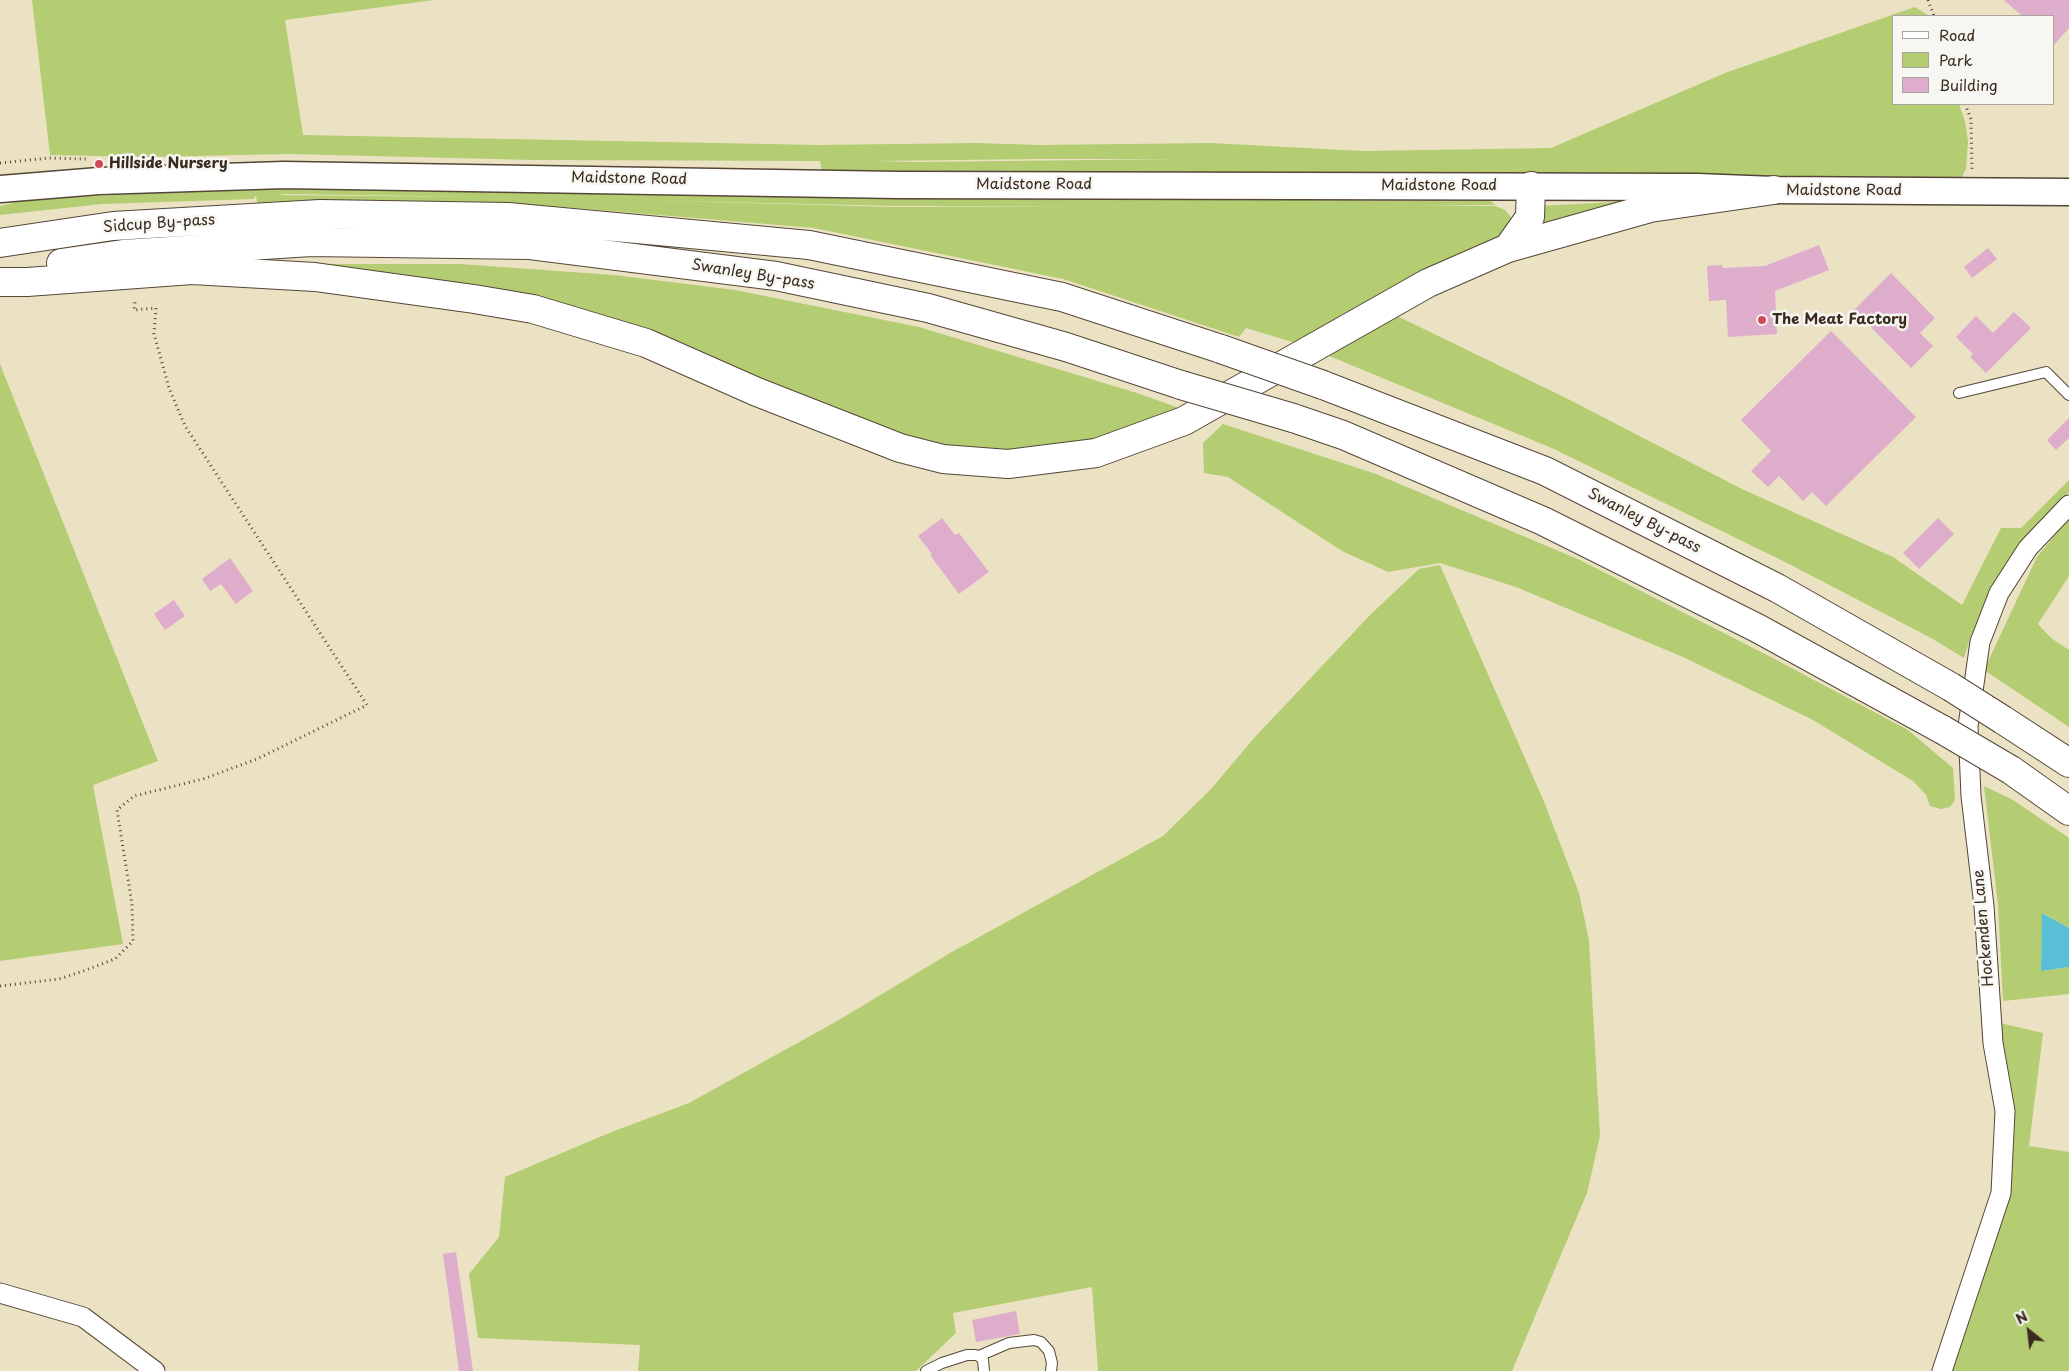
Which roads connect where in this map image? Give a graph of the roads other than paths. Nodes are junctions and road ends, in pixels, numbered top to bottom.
1 (1530, 186) junction
2 (0, 190) edge
3 (1774, 190) junction
4 (2069, 192) edge
5 (320, 214) joint
6 (311, 242) joint
7 (0, 243) edge
8 (1508, 248) junction
9 (0, 272) edge
10 (0, 282) edge
11 (1959, 393) dead end
12 (2069, 395) edge
13 (2069, 505) edge
14 (2069, 763) edge
15 (2069, 811) edge
16 (0, 1293) edge
17 (980, 1356) junction
18 (156, 1371) edge
19 (926, 1371) edge
20 (984, 1371) edge
21 (1051, 1371) edge
22 (1942, 1371) edge

1 - 2 main road, Maidstone Road
1 - 3 main road, Maidstone Road
1 - 8 highway
3 - 4 main road, Maidstone Road
3 - 8 highway
5 - 7 highway, Sidcup By-pass
5 - 14 highway, Swanley By-pass, bridge
6 - 9 highway, Sidcup By-pass
6 - 15 highway, Swanley By-pass, bridge
8 - 10 highway
11 - 12 lane
13 - 22 street, Hockenden Lane
16 - 18 street
17 - 19 lane
17 - 20 lane
17 - 21 lane

